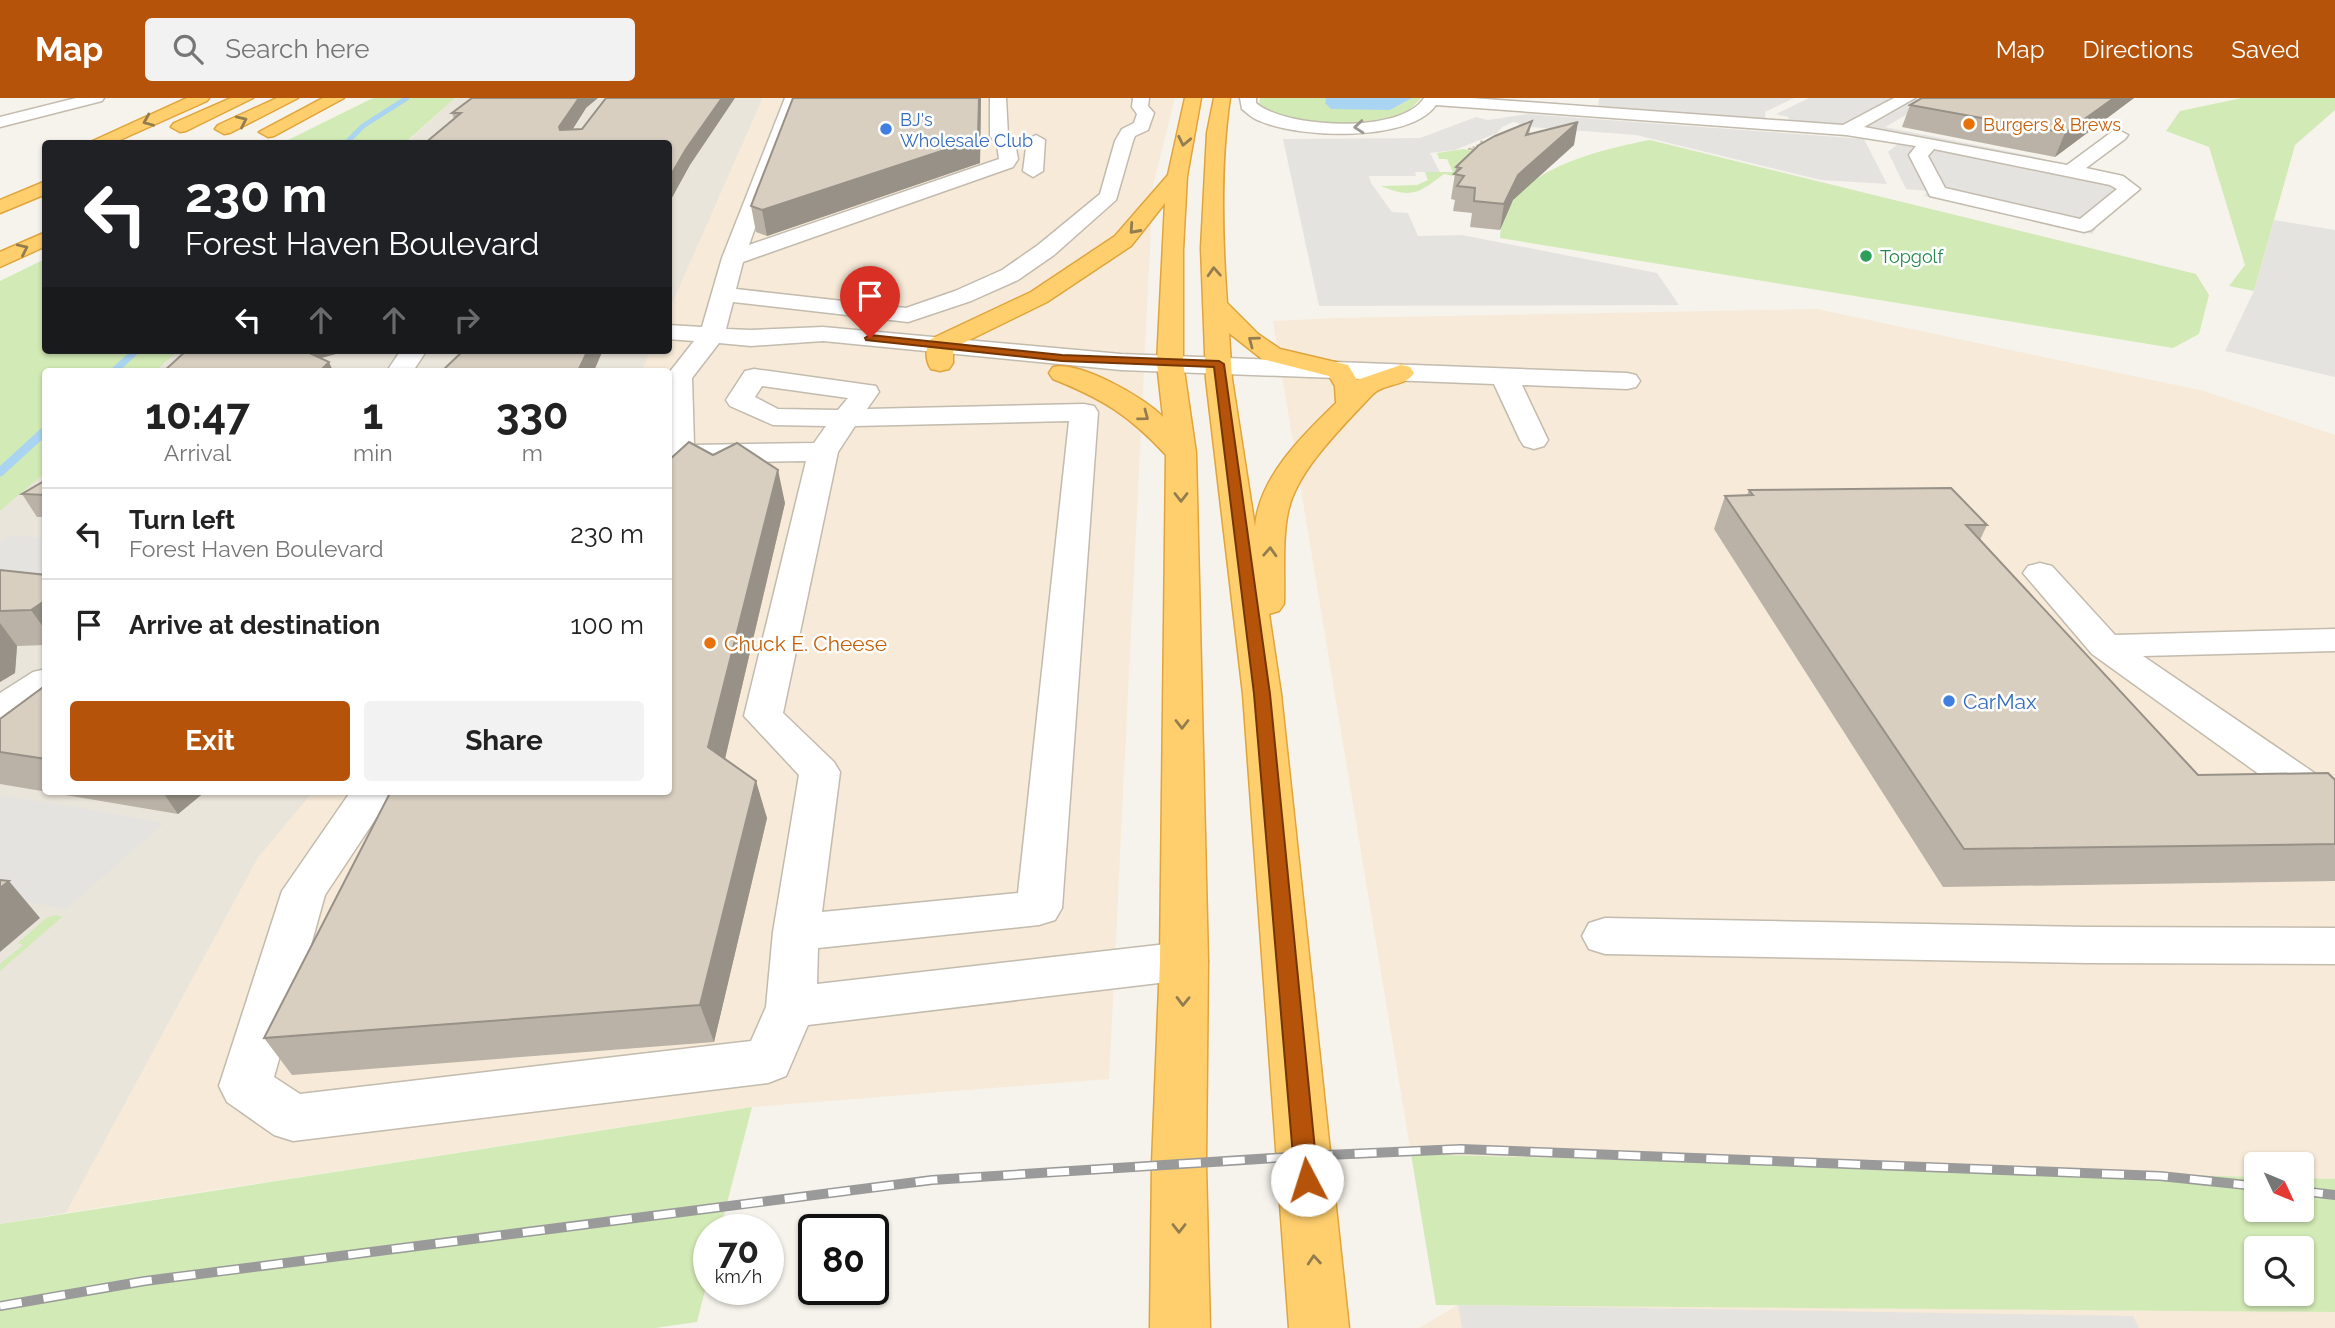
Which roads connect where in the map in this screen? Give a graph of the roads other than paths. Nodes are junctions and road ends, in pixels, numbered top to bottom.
1 (96, 98) edge
2 (201, 98) edge
3 (245, 98) edge
4 (290, 98) edge
5 (336, 98) edge
6 (793, 98) edge
7 (998, 98) edge
8 (1141, 98) edge
9 (1193, 98) edge
10 (1222, 98) edge
11 (1248, 98) edge
12 (1645, 98) edge
13 (1907, 98) edge
14 (1430, 103) edge
15 (1570, 104) edge
16 (1771, 105) dead end
17 (1700, 115) junction
18 (0, 122) edge
19 (1846, 130) junction
20 (168, 133) dead end
21 (2119, 135) dead end
22 (205, 138) dead end
23 (255, 138) dead end
24 (104, 140) edge
25 (1036, 141) dead end
26 (1930, 143) junction
27 (1033, 171) dead end
28 (2071, 171) junction
29 (1177, 176) junction
30 (42, 189) edge
31 (0, 206) edge
32 (42, 240) edge
33 (733, 258) junction
34 (0, 260) edge
35 (721, 294) junction
36 (1216, 306) junction
37 (672, 331) edge
38 (712, 335) junction
39 (940, 353) junction
40 (1339, 371) junction
41 (1170, 372) junction
42 (1219, 372) junction
43 (1062, 373) junction
44 (1401, 373) junction
45 (1504, 376) junction
46 (1627, 381) dead end
47 (1350, 405) junction
48 (1534, 440) dead end
49 (823, 452) junction
50 (1181, 453) junction
51 (674, 460) edge
52 (2040, 573) dead end
53 (2335, 640) edge
54 (2105, 646) junction
55 (42, 683) edge
56 (1262, 694) junction
57 (0, 710) edge
58 (370, 795) edge
59 (2335, 808) edge
60 (796, 932) junction
61 (1605, 936) dead end
62 (2335, 946) edge
63 (1184, 961) junction
64 (791, 1007) junction
65 (1180, 1328) edge
66 (1319, 1328) edge

1 - 18 street
2 -> 24 highway
3 - 20 highway
22 -> 4 highway
5 - 23 highway
6 - 33 street
7 - 33 street
8 - 35 street
9 -> 29 highway
36 -> 10 highway
14 -> 11 street
12 - 17 street
13 - 19 street
14 - 15 street
15 - 17 street
16 - 17 street
17 - 19 street
19 - 26 street
21 - 28 street
25 - 27 street
26 - 28 street
26 - 28 street
29 -> 39 highway
29 - 41 highway
30 - 31 highway
34 -> 32 highway
33 - 35 street
35 - 38 street
40 -> 36 highway
36 - 42 highway
37 - 38 street
38 - 39 street
38 - 51 street
39 - 41 street
39 - 43 street
40 - 42 street
40 - 44 street
40 - 47 highway
41 - 42 street
41 - 43 street
41 - 50 highway
42 - 56 highway
43 -> 50 highway
44 - 45 street
44 - 47 highway
45 - 46 street
45 - 48 street
56 -> 47 highway
49 - 51 street
49 - 60 street
49 - 60 street
50 -> 63 highway
52 - 54 street
53 - 54 street
54 - 59 street
55 - 57 street
66 -> 56 highway
58 - 64 street
60 - 64 street
61 - 62 street
63 - 64 street
63 -> 65 highway

